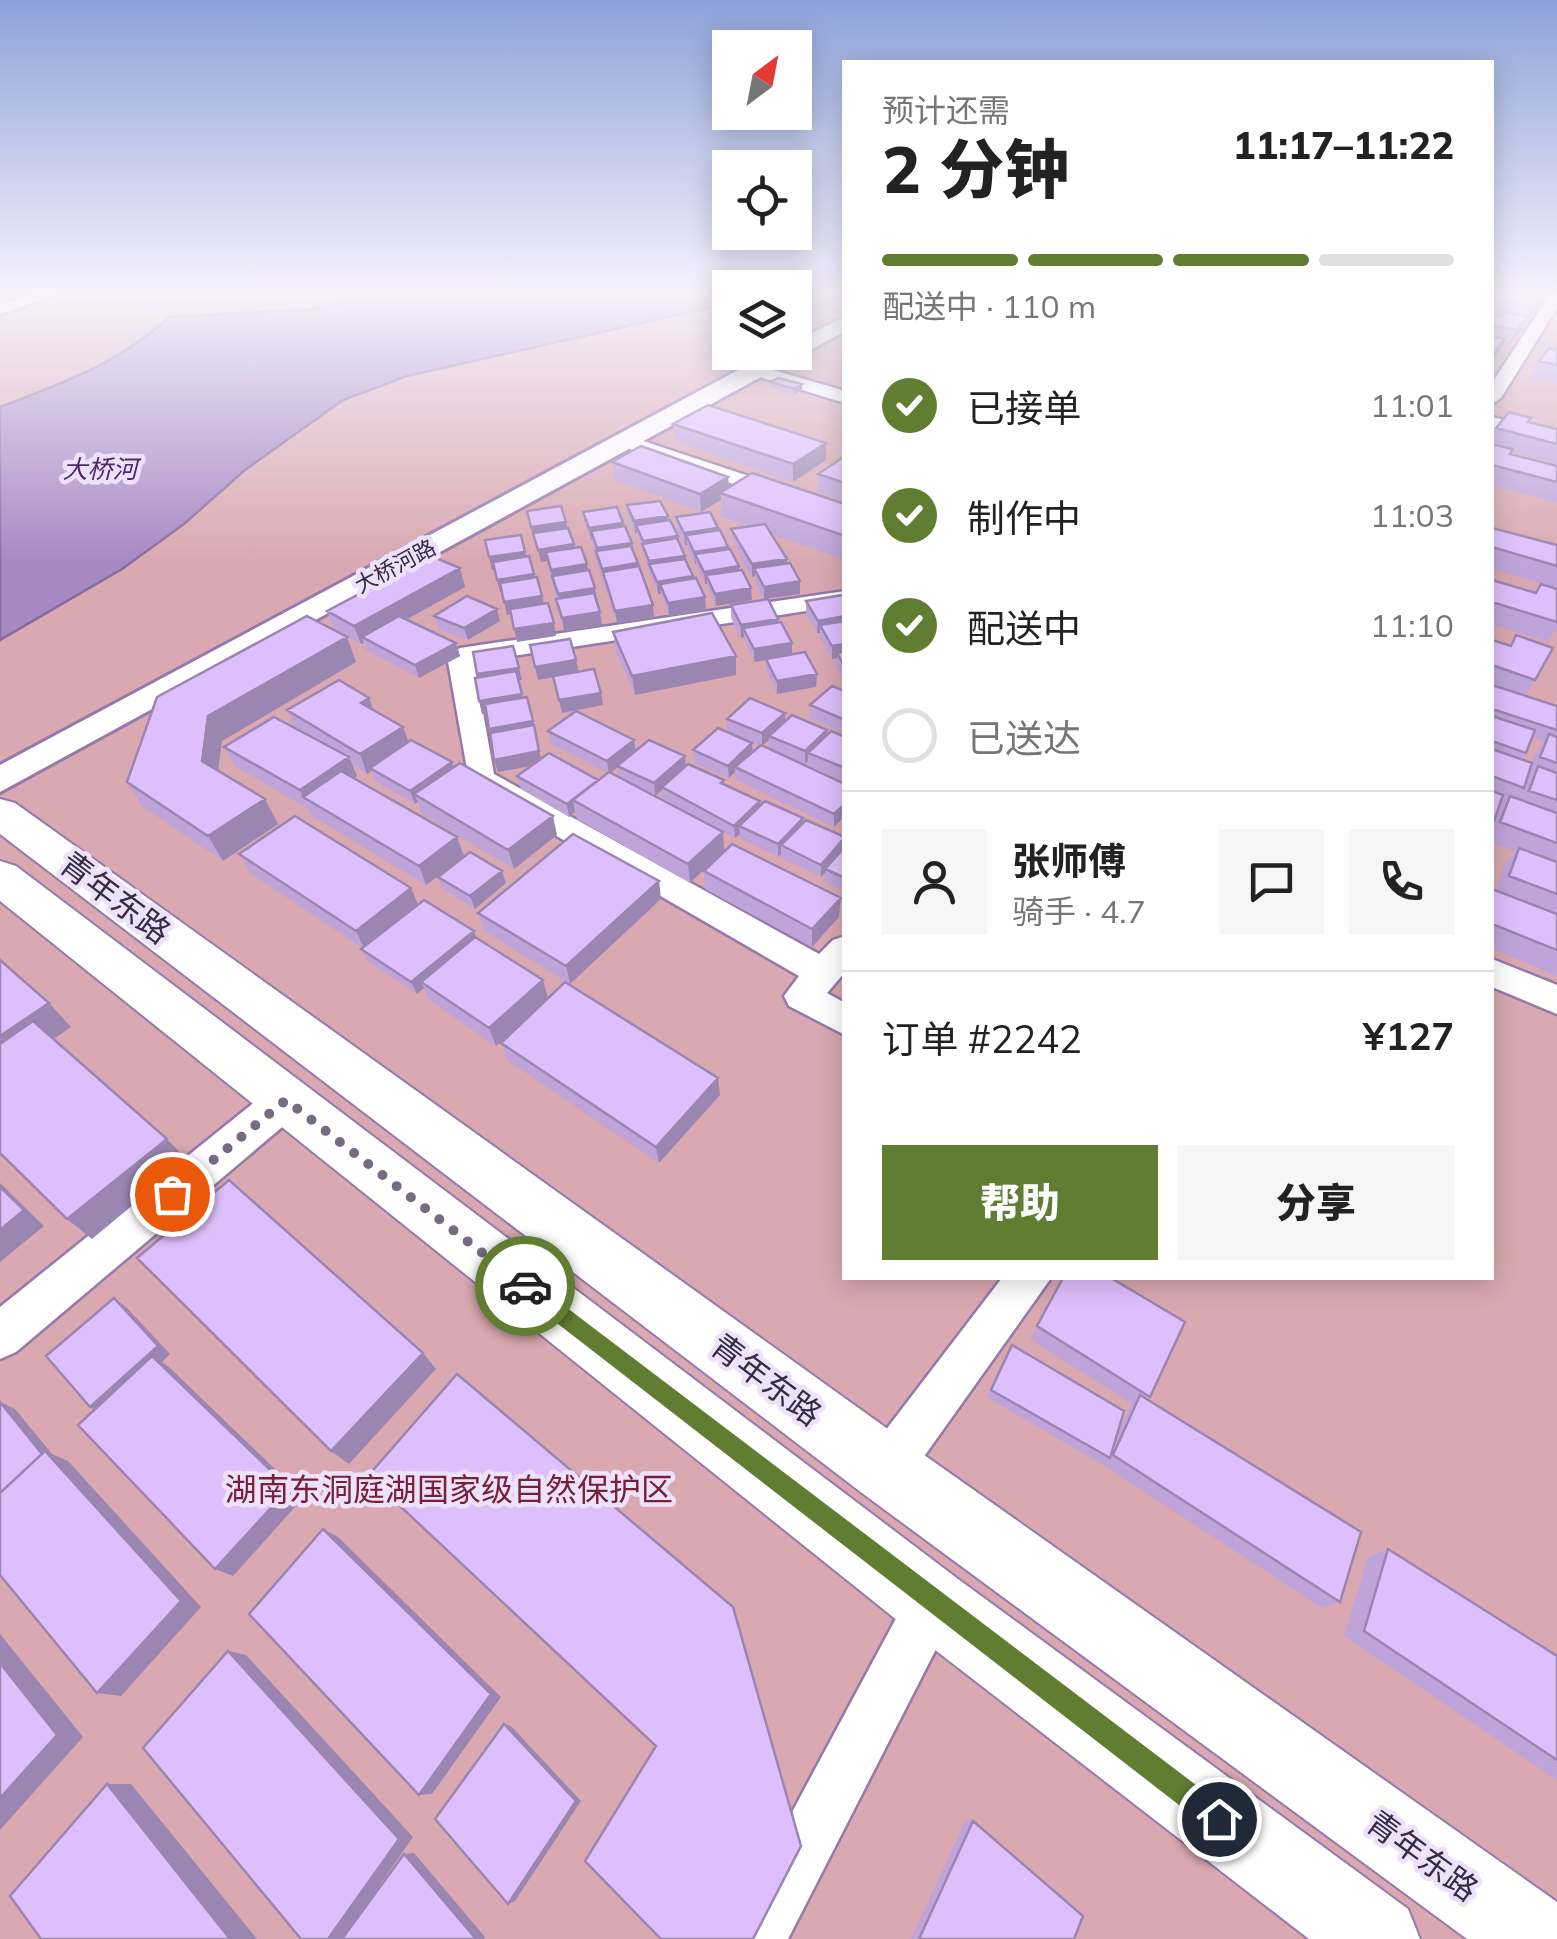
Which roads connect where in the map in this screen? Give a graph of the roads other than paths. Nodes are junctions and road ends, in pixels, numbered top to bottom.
1 (731, 383) edge
2 (800, 383) edge
3 (823, 383) edge
4 (815, 388) junction
5 (842, 397) edge
6 (1494, 423) edge
7 (1557, 438) edge
8 (625, 441) junction
9 (842, 514) edge
10 (842, 598) edge
11 (0, 780) edge
12 (0, 813) edge
13 (0, 876) edge
14 (834, 961) edge
15 (1494, 973) edge
16 (1557, 1000) edge
17 (842, 1018) edge
18 (286, 1100) junction
19 (1028, 1280) edge
20 (0, 1336) edge
21 (886, 1469) junction
22 (933, 1604) junction
23 (755, 1939) edge
24 (1378, 1939) edge
25 (1538, 1939) edge

1 - 8 street, 大桥河路
2 - 4 street
3 - 4 street
4 - 5 street
6 - 7 street
8 - 9 street
8 - 11 street, 大桥河路
10 - 14 street
12 - 21 main road, 青年东路
13 - 18 main road, 青年东路
14 - 17 street
15 - 16 street
18 - 20 street
18 - 22 main road, 青年东路
19 - 21 street
21 - 25 main road, 青年东路
22 - 23 street
22 - 24 main road, 青年东路

